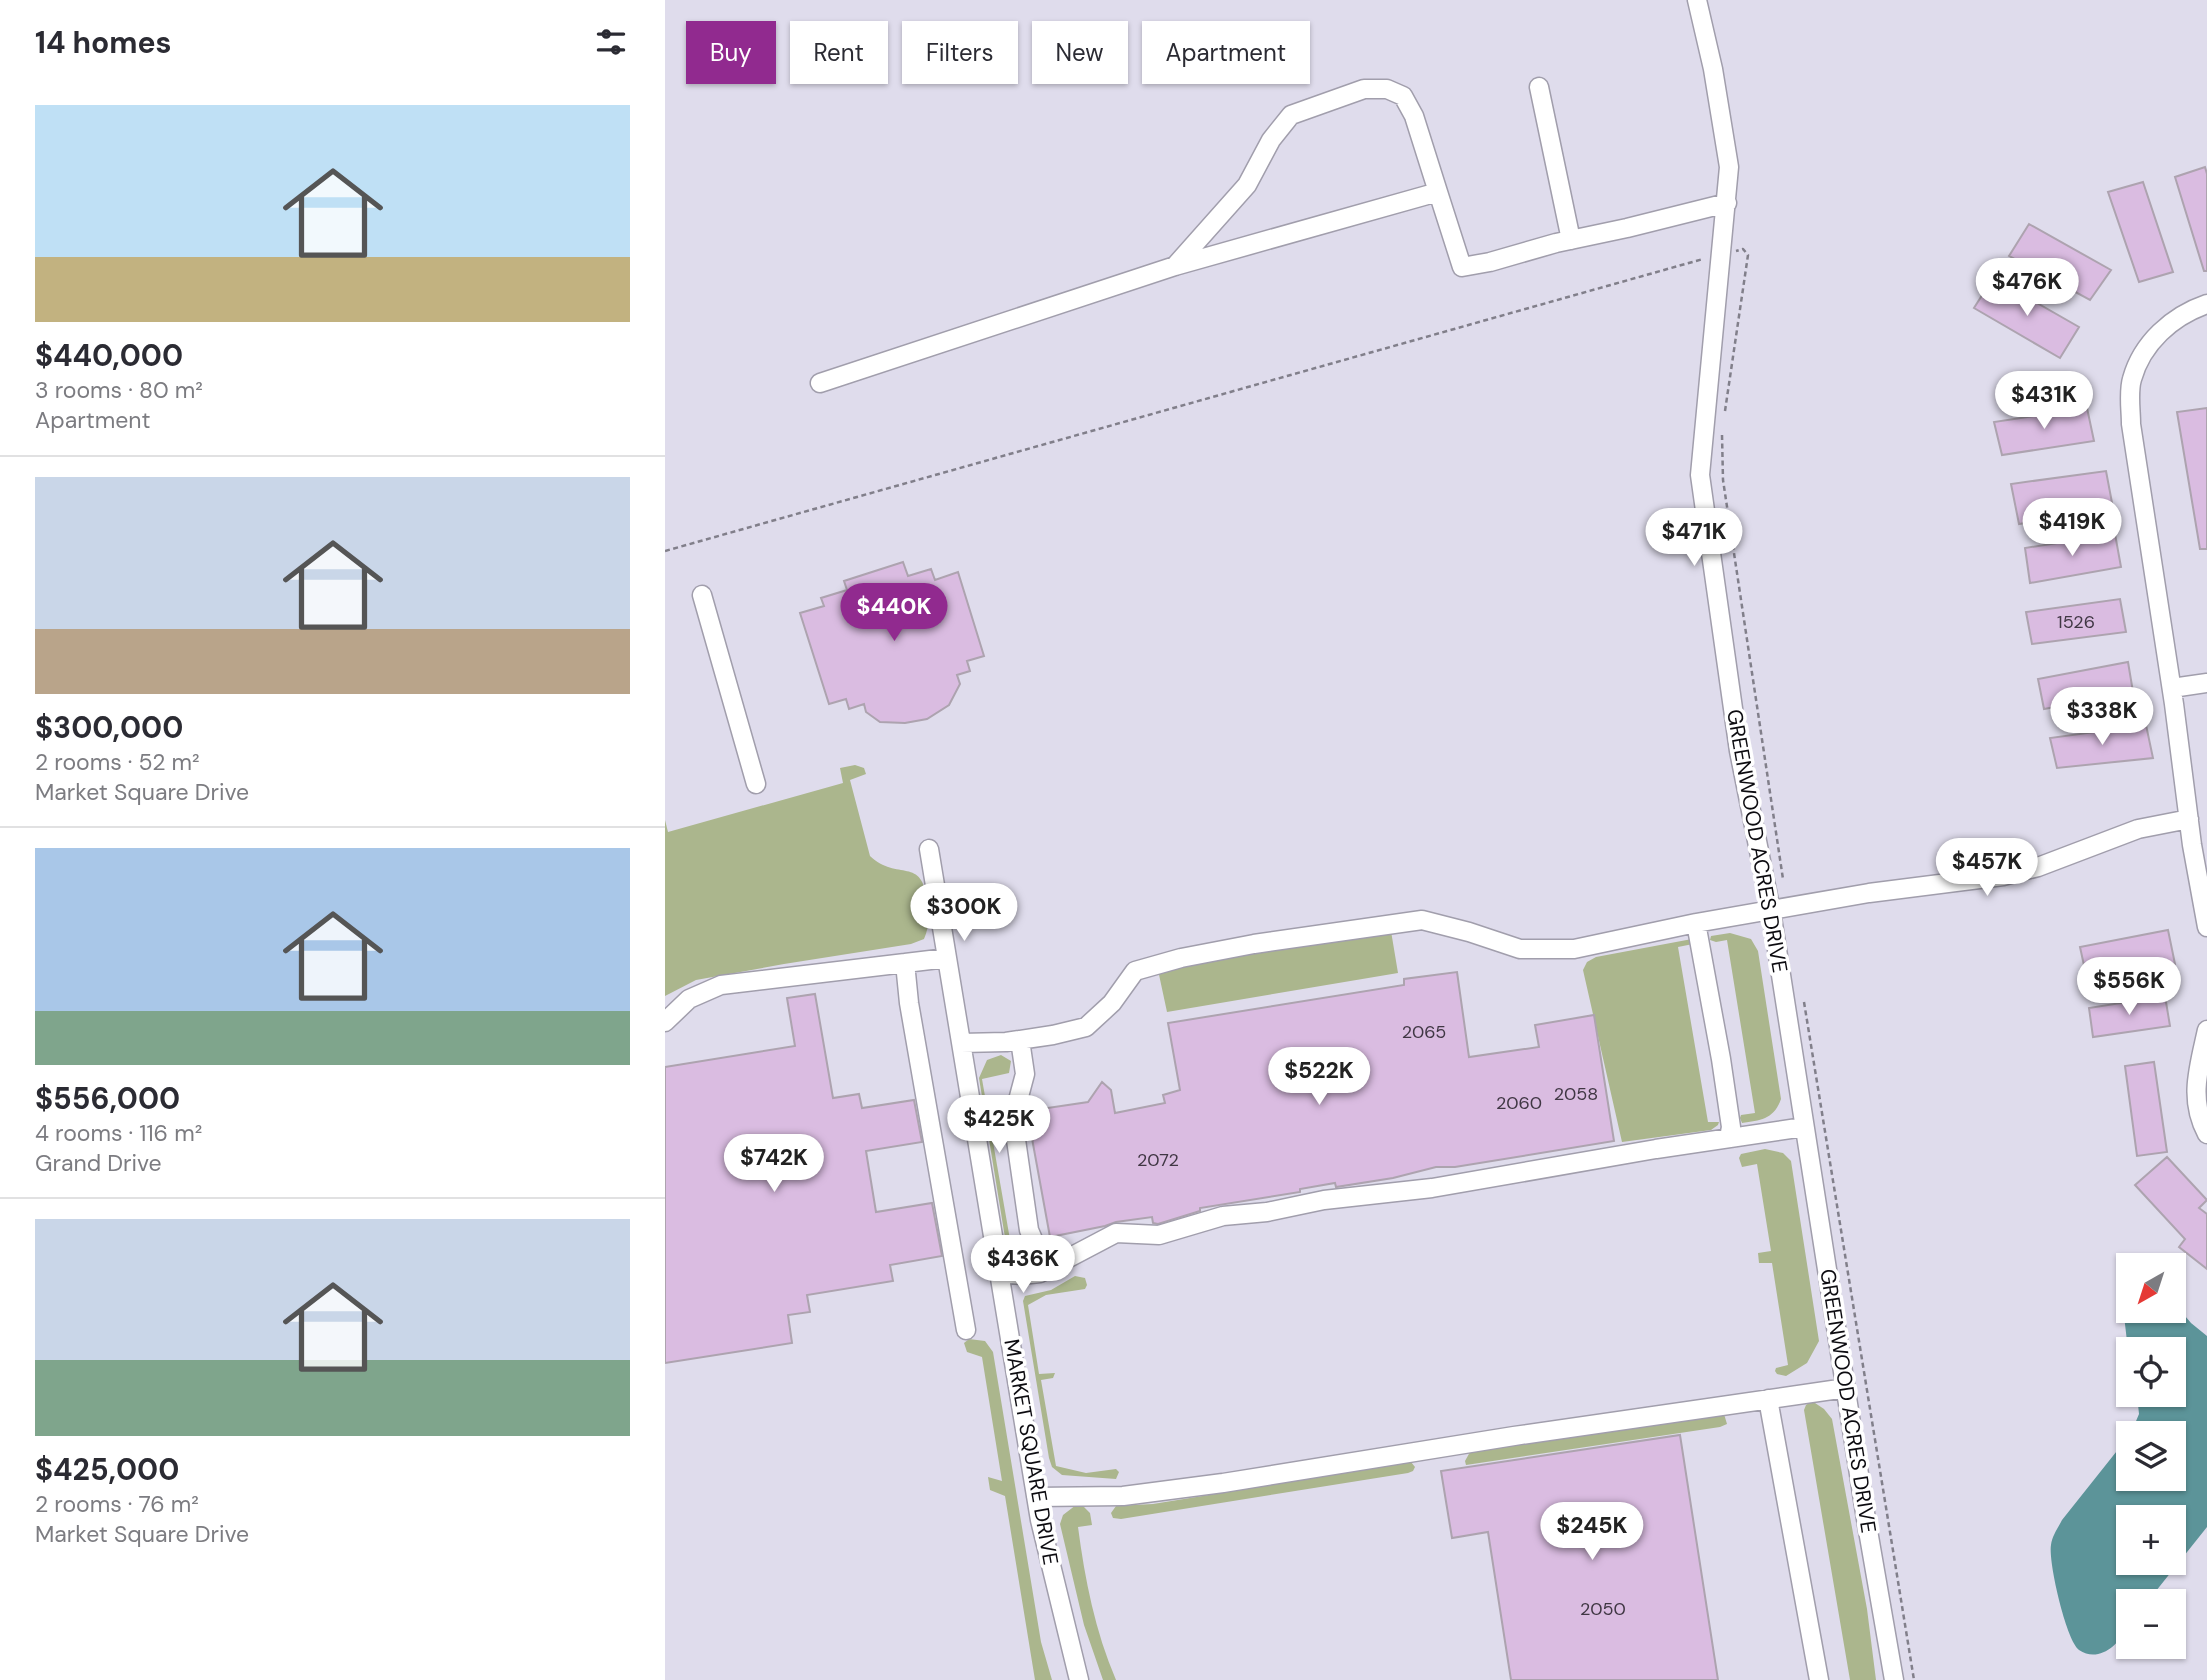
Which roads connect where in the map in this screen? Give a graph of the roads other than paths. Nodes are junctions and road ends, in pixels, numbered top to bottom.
1 (1697, 0) edge
2 (1539, 87) dead end
3 (1438, 192) junction
4 (1727, 203) junction
5 (1571, 240) junction
6 (1175, 266) junction
7 (2207, 304) edge
8 (820, 383) dead end
9 (702, 595) dead end
10 (2207, 682) edge
11 (2172, 688) junction
12 (756, 785) dead end
13 (2189, 819) junction
14 (929, 849) dead end
15 (1771, 911) junction
16 (1696, 923) junction
17 (2207, 928) edge
18 (947, 958) junction
19 (905, 964) junction
20 (665, 1022) edge
21 (2207, 1030) edge
22 (1020, 1040) junction
23 (961, 1043) junction
24 (1804, 1127) junction
25 (2207, 1135) edge
26 (1729, 1138) junction
27 (1046, 1270) junction
28 (1000, 1273) junction
29 (966, 1330) dead end
30 (1846, 1388) junction
31 (1768, 1399) junction
32 (1036, 1497) junction
33 (1079, 1680) edge
34 (1819, 1680) edge
35 (1894, 1680) edge

1 - 4 street, GREENWOOD ACRES DRIVE
2 - 5 street
3 - 5 street
3 - 6 street
3 - 6 street
4 - 5 street
4 - 15 street, GREENWOOD ACRES DRIVE
6 - 8 street
7 - 11 street
9 - 12 street
10 - 11 street
11 - 13 street
13 - 15 street
13 - 17 street
14 - 18 street, MARKET SQUARE DRIVE
15 - 16 street
15 - 24 street, GREENWOOD ACRES DRIVE
16 - 22 street
16 - 26 street
18 - 19 street
18 - 23 street, MARKET SQUARE DRIVE
19 - 20 street
19 - 29 street
21 - 25 street
22 - 23 street
22 - 27 street
23 - 28 street, MARKET SQUARE DRIVE
24 - 26 street
24 - 30 street, GREENWOOD ACRES DRIVE
26 - 27 street
27 - 28 street
28 - 32 street, MARKET SQUARE DRIVE
30 - 31 street
30 - 35 street, GREENWOOD ACRES DRIVE
31 - 32 street
31 - 34 street
32 - 33 street, MARKET SQUARE DRIVE

